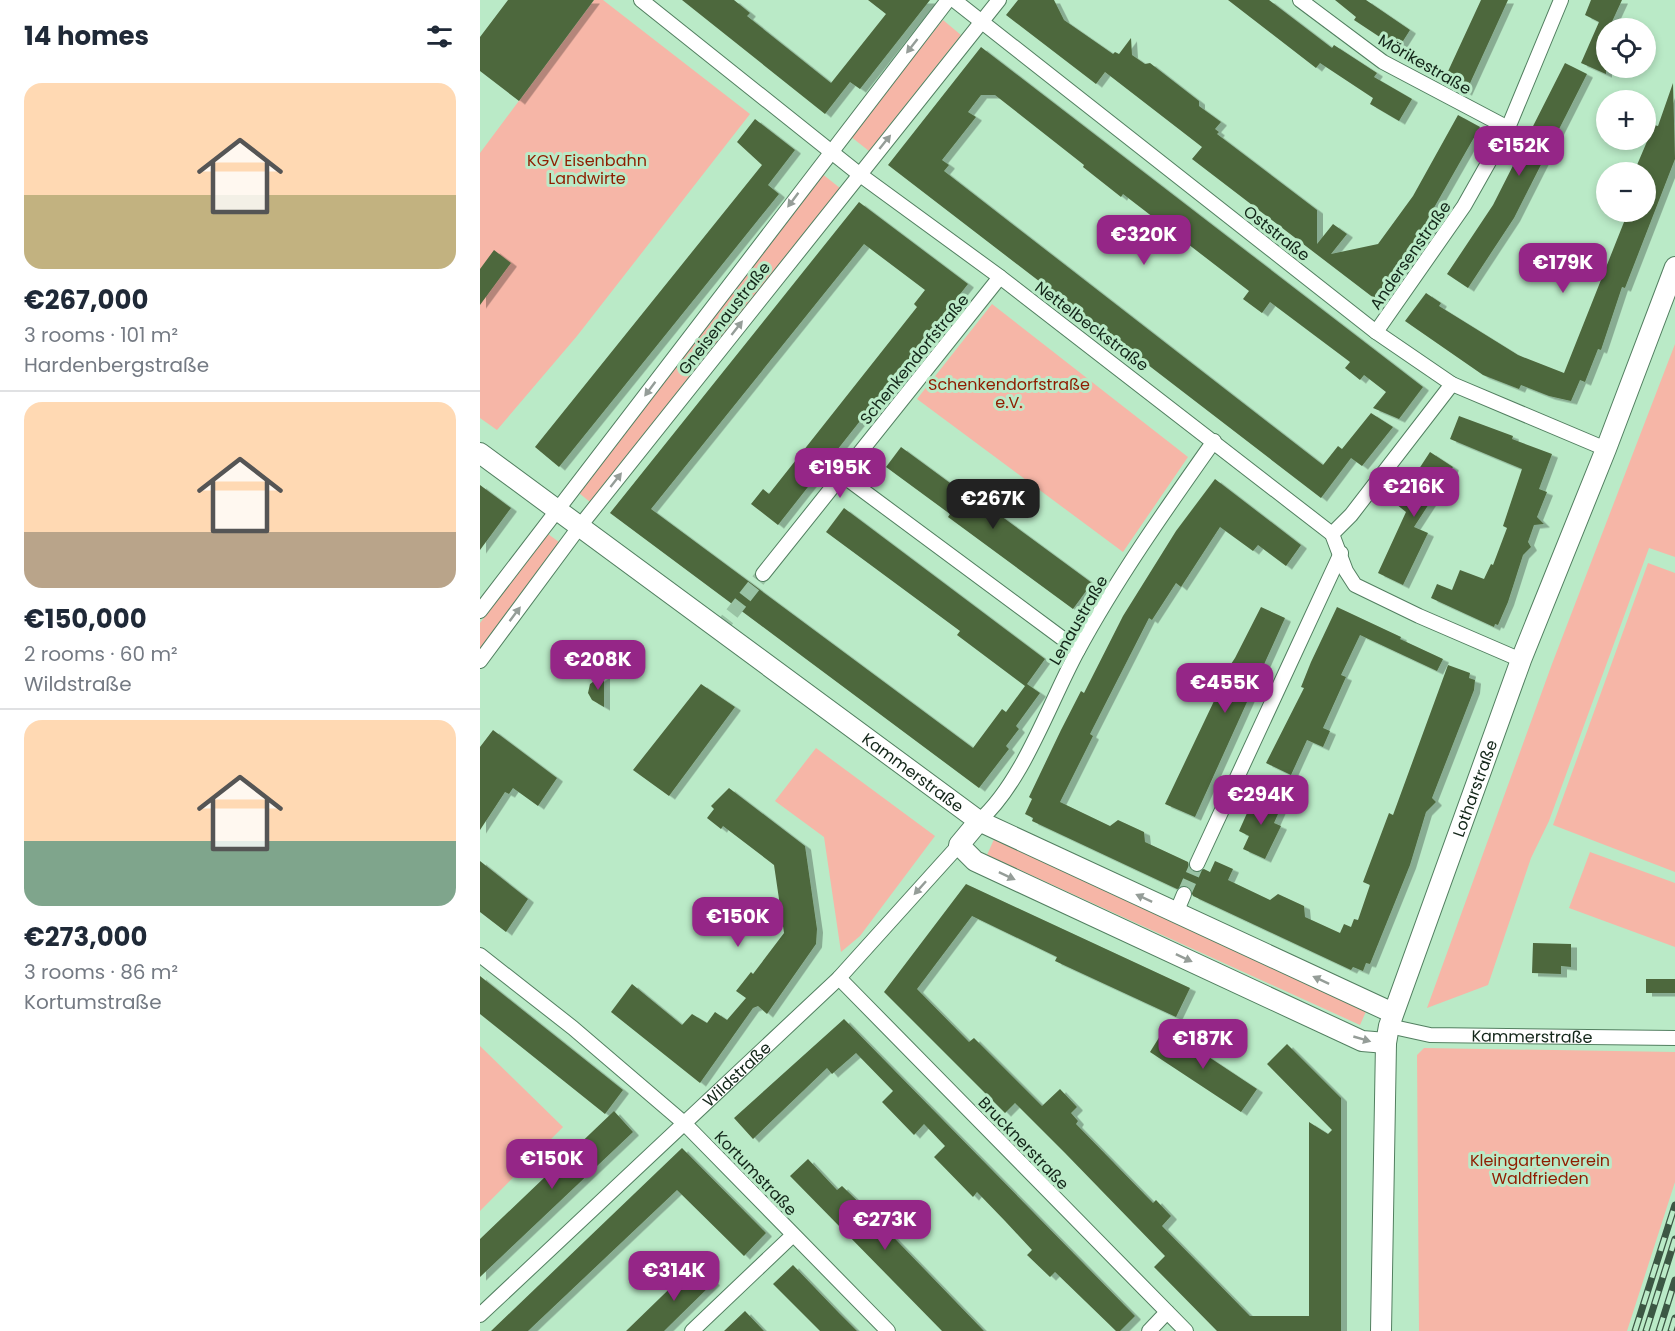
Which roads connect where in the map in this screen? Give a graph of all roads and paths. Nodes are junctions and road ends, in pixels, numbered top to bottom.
1 (641, 0) edge
2 (948, 0) edge
3 (954, 0) edge
4 (999, 0) edge
5 (1300, 0) edge
6 (1561, 0) edge
7 (982, 22) junction
8 (1508, 128) junction
9 (831, 150) junction
10 (859, 174) junction
11 (1675, 267) edge
12 (1000, 277) junction
13 (1376, 332) junction
14 (1452, 384) junction
15 (1214, 441) junction
16 (1606, 449) junction
17 (480, 453) edge
18 (842, 475) junction
19 (558, 511) junction
20 (579, 526) junction
21 (1332, 534) junction
22 (1341, 553) junction
23 (762, 574) tunnel mouth
24 (480, 610) edge
25 (1078, 650) junction
26 (1521, 660) junction
27 (480, 661) edge
28 (980, 820) junction
29 (959, 845) junction
30 (1197, 864) tunnel mouth
31 (1184, 894) tunnel mouth
32 (1176, 913) junction
33 (480, 955) edge
34 (839, 978) junction
35 (1390, 1027) junction
36 (1675, 1038) edge
37 (684, 1123) junction
38 (793, 1234) junction
39 (1167, 1312) junction
40 (480, 1315) edge
41 (692, 1331) edge
42 (888, 1331) edge
43 (1149, 1331) edge
44 (1186, 1331) edge
45 (1382, 1331) edge

1 - 9 street, Nettelbeckstraße
2 -> 9 street, Gneisenaustraße
3 - 7 street, Oststraße
4 - 7 street, Gneisenaustraße
5 - 8 street, Mörikestraße
6 - 8 street, Andersenstraße
10 -> 7 street, Gneisenaustraße
7 - 13 street, Oststraße
8 - 13 street, Andersenstraße
9 - 10 street, Nettelbeckstraße
9 -> 19 street, Gneisenaustraße
10 - 12 street, Nettelbeckstraße
20 -> 10 street, Gneisenaustraße
11 - 16 street, Lotharstraße
12 - 15 street, Nettelbeckstraße
12 - 18 street, Schenkendorfstraße
13 - 14 street, Oststraße
14 - 16 street, Oststraße
14 - 21 street
15 - 21 street, Nettelbeckstraße
15 - 25 street, Lenaustraße
16 - 26 street, Lotharstraße
17 - 19 street, Kammerstraße
18 - 23 street, Schenkendorfstraße
18 - 25 street
19 - 20 street, Kammerstraße
19 - 24 street, Gneisenaustraße
27 -> 20 street, Gneisenaustraße
20 - 28 street, Kammerstraße
21 - 22 street, Nettelbeckstraße
22 - 26 street, Nettelbeckstraße
22 - 30 street
25 - 28 street, Lenaustraße
26 - 35 street, Lotharstraße
28 - 29 street, Wildstraße
32 -> 28 street, Kammerstraße
29 -> 34 street, Wildstraße
29 -> 35 street, Kammerstraße
31 - 32 street
35 -> 32 street, Kammerstraße
33 - 37 street, Kortumstraße
34 - 37 street, Wildstraße
34 - 39 street, Brucknerstraße
35 - 36 street, Kammerstraße
35 - 45 street, Lotharstraße
37 - 38 street, Kortumstraße
37 - 40 street, Wildstraße
38 - 41 street
38 - 42 street, Kortumstraße
39 - 43 street
39 - 44 street, Brucknerstraße

